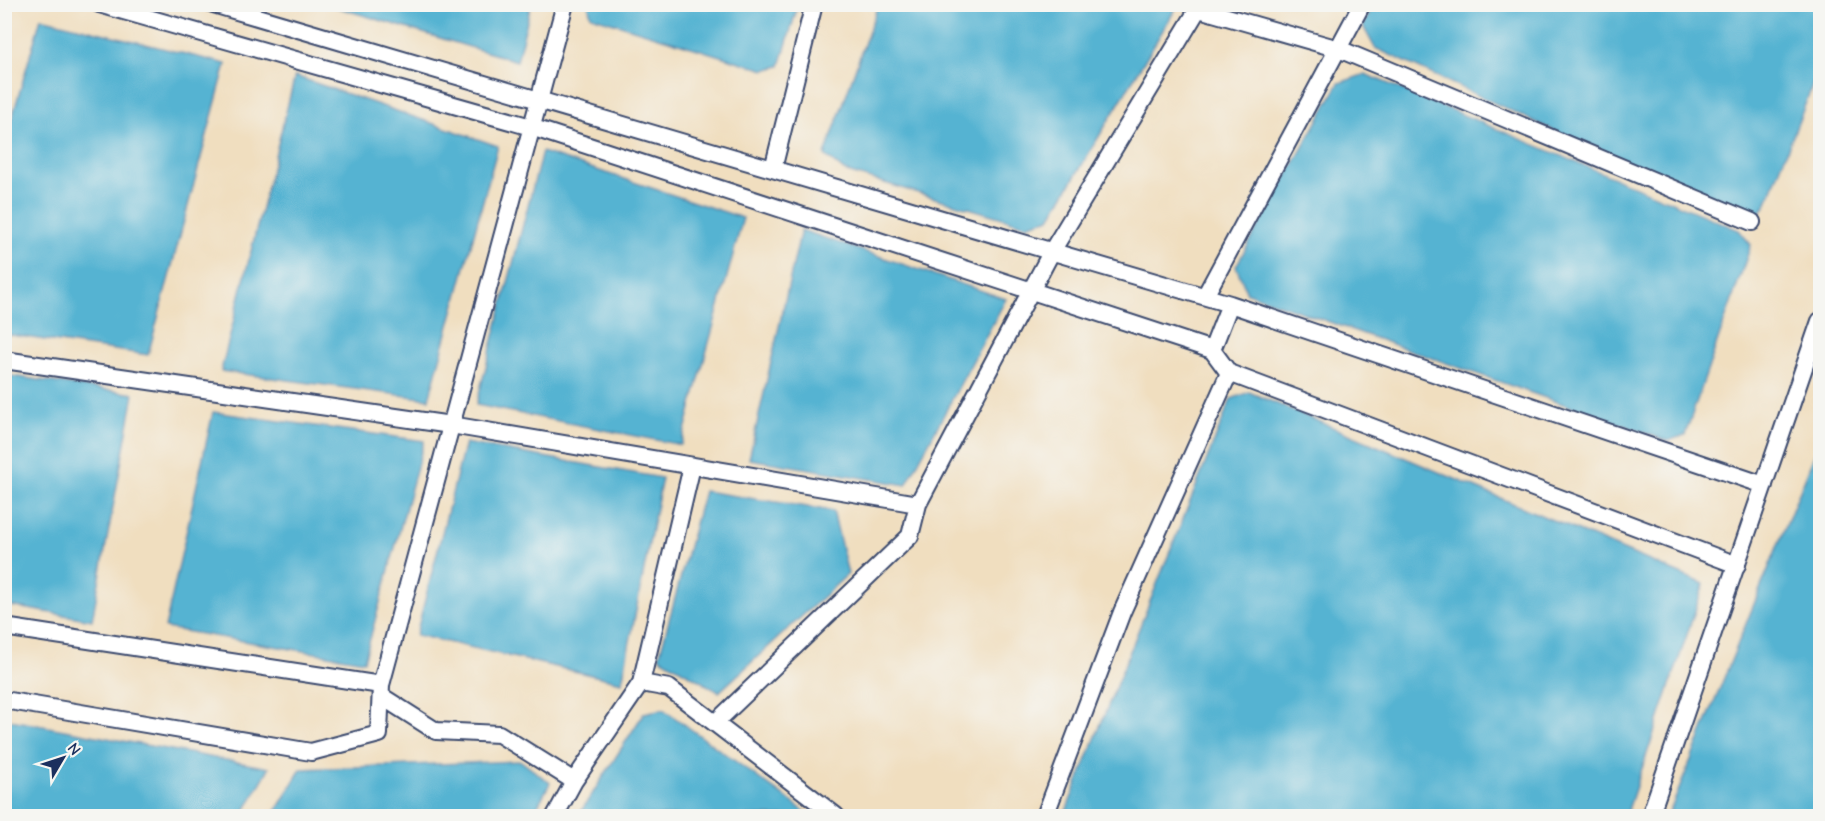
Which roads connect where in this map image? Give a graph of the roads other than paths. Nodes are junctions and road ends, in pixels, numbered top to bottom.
1 (99, 4) edge
2 (213, 4) edge
3 (565, 4) edge
4 (814, 4) edge
5 (1362, 4) edge
6 (1200, 7) edge
7 (1339, 49) junction
8 (538, 100) junction
9 (531, 128) junction
10 (773, 169) junction
11 (1752, 222) dead end
12 (1052, 251) junction
13 (1031, 291) junction
14 (1205, 297) junction
15 (1230, 304) junction
16 (1821, 321) edge
17 (1212, 350) junction
18 (4, 360) edge
19 (1229, 373) junction
20 (451, 425) junction
21 (692, 466) junction
22 (1764, 485) junction
23 (918, 504) junction
24 (1737, 565) junction
25 (4, 627) edge
26 (641, 683) junction
27 (381, 691) junction
28 (4, 700) edge
29 (715, 723) junction
30 (574, 781) junction
31 (555, 816) edge
32 (836, 816) edge
33 (1045, 816) edge
34 (1650, 816) edge

1 - 9 lane
2 - 8 lane
3 - 8 lane
4 - 10 lane
5 - 7 lane
6 - 7 lane
6 - 12 lane
7 - 11 lane
7 - 14 lane
8 - 9 lane
8 - 10 lane
9 - 13 lane
9 - 20 lane
10 - 12 lane
12 - 13 lane
12 - 14 lane
13 - 17 lane
13 - 23 lane
14 - 15 lane
15 - 17 lane
15 - 22 lane
16 - 22 lane
17 - 19 lane
18 - 20 lane
19 - 24 lane
19 - 33 lane
20 - 21 lane
20 - 27 lane
21 - 23 lane
21 - 26 lane
22 - 24 lane
23 - 29 lane
24 - 34 lane
25 - 27 lane
26 - 29 lane
26 - 30 lane
27 - 28 lane
27 - 30 lane
29 - 32 lane
30 - 31 lane

